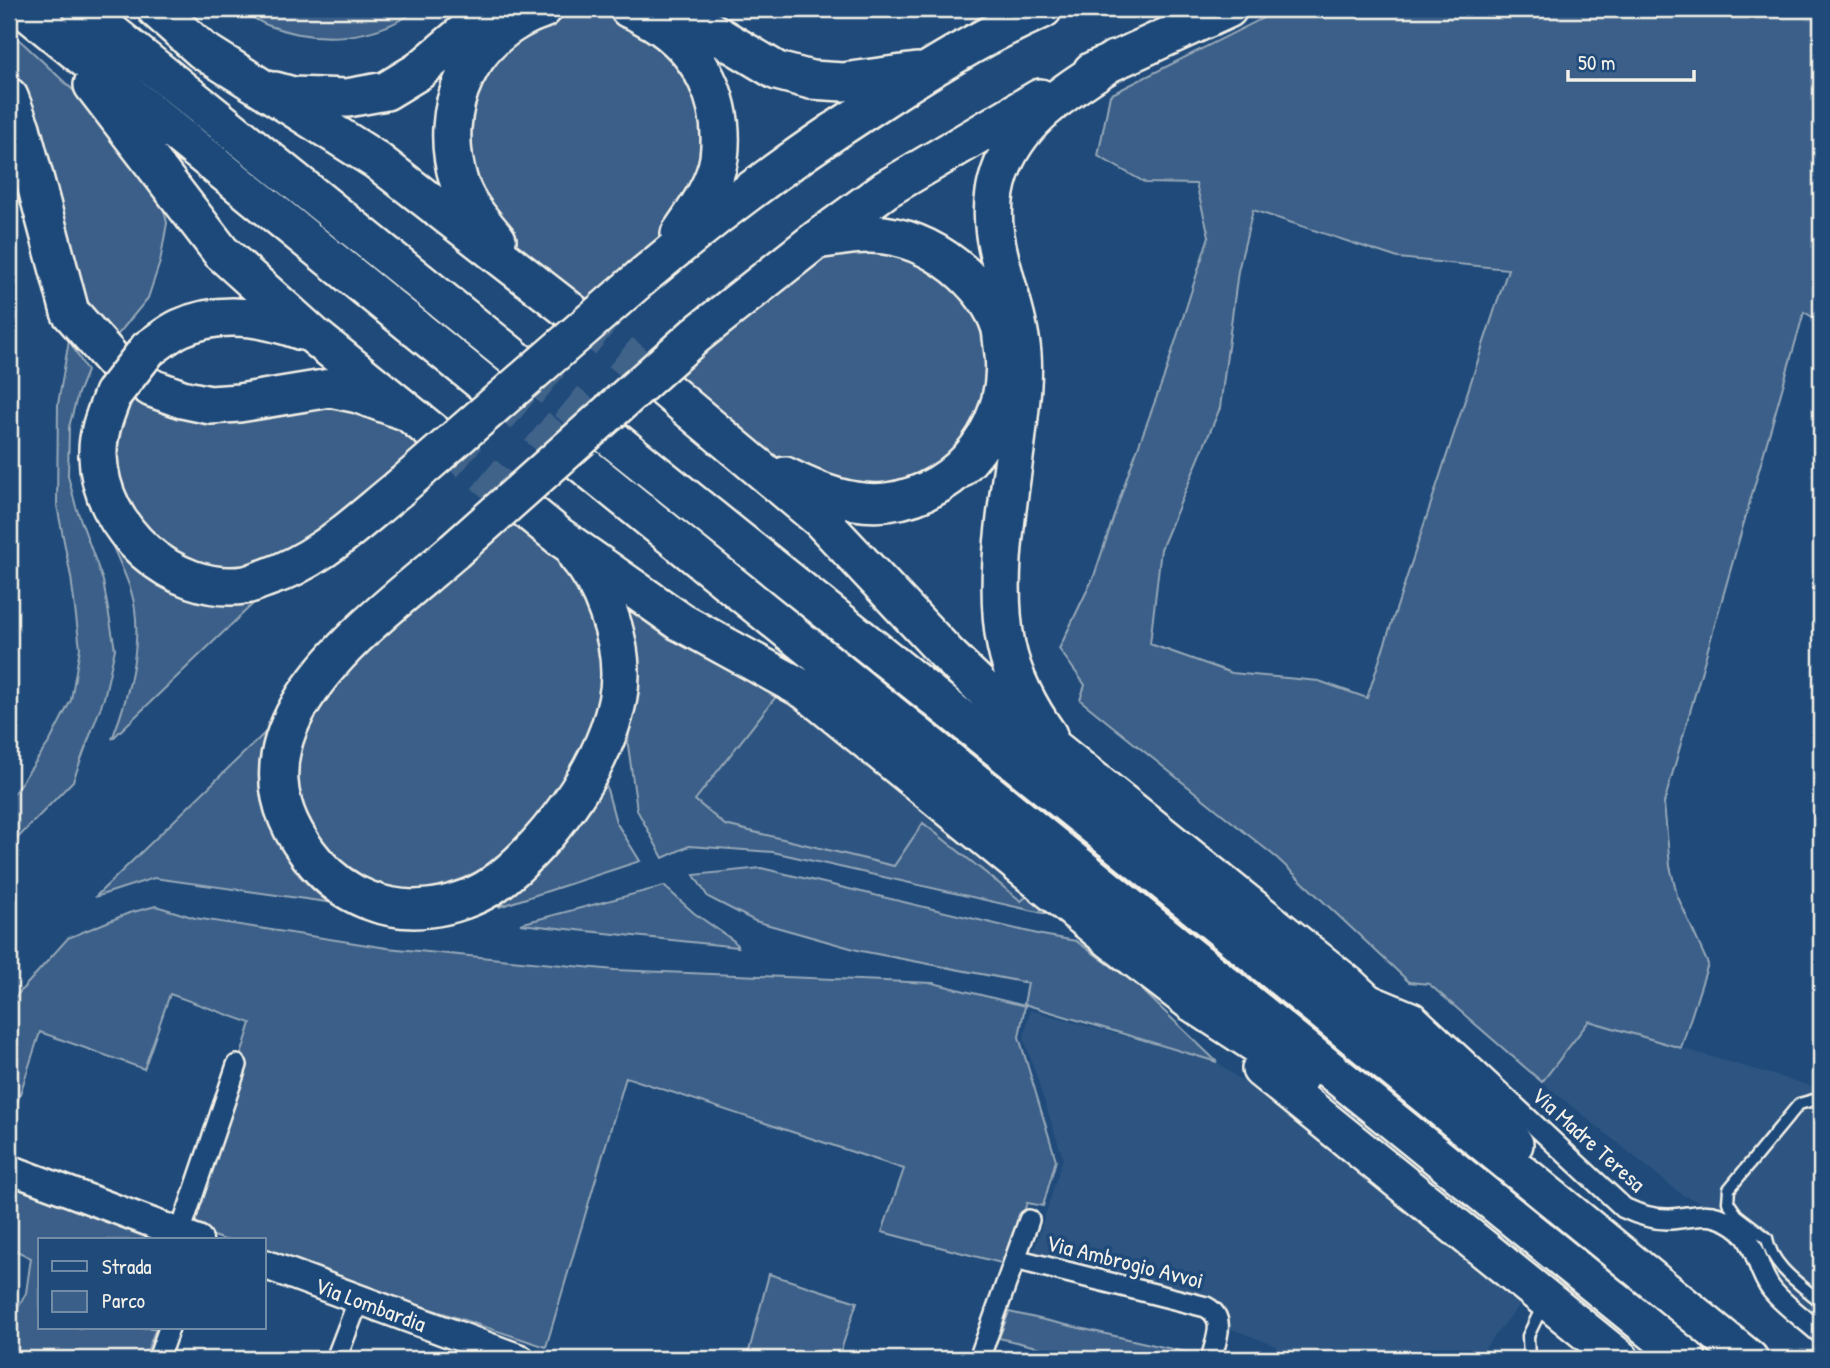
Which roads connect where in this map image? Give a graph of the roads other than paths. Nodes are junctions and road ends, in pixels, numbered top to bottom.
1 (24, 9) edge
2 (82, 9) edge
3 (156, 9) edge
4 (496, 9) edge
5 (543, 9) edge
6 (629, 9) edge
7 (668, 9) edge
8 (1043, 9) edge
9 (1227, 9) edge
10 (55, 34) junction
11 (1114, 60) junction
12 (925, 71) junction
13 (254, 84) junction
14 (9, 97) edge
15 (816, 240) junction
16 (652, 268) junction
17 (313, 335) junction
18 (524, 366) tunnel mouth
19 (659, 383) tunnel mouth
20 (494, 392) tunnel mouth
21 (405, 411) junction
22 (715, 429) junction
23 (604, 432) tunnel mouth
24 (441, 439) tunnel mouth
25 (575, 458) tunnel mouth
26 (522, 506) tunnel mouth
27 (560, 537) junction
28 (1065, 759) junction
29 (1348, 985) junction
30 (1193, 1003) junction
31 (237, 1065) dead end
32 (1821, 1098) edge
33 (9, 1169) edge
34 (1548, 1195) junction
35 (1489, 1199) junction
36 (1029, 1220) dead end
37 (189, 1237) edge
38 (1015, 1259) junction
39 (266, 1266) edge
40 (1546, 1298) junction
41 (359, 1299) junction
42 (1821, 1302) edge
43 (168, 1330) edge
44 (1821, 1334) edge
45 (158, 1359) edge
46 (336, 1359) edge
47 (517, 1359) edge
48 (979, 1359) edge
49 (1211, 1359) edge
50 (1529, 1359) edge
51 (1620, 1359) edge
52 (1685, 1359) edge
53 (1749, 1359) edge

1 - 10 highway
2 - 18 highway
3 - 13 highway
4 - 13 highway
5 - 13 highway
6 - 16 highway
7 - 12 highway
8 - 12 highway
9 - 11 highway
10 - 17 highway
10 - 20 highway
11 - 15 highway
11 - 28 highway
12 - 16 highway
14 - 21 highway
15 - 22 highway
15 - 27 highway, bridge
16 - 17 highway, bridge
17 - 21 highway
19 - 22 highway
21 - 24 highway
22 - 28 highway
23 - 34 highway
25 - 35 highway
26 - 27 highway
27 - 30 highway
28 - 29 highway
29 - 34 highway
29 - 44 street, Via Madre Teresa
30 - 35 highway
30 - 40 highway
31 - 37 street
32 - 42 lane
33 - 37 street
34 - 53 highway
35 - 52 highway
36 - 38 street
38 - 48 street
38 - 49 street, Via Ambrogio Avvoi
39 - 41 street, Via Lombardia
40 - 50 lane
40 - 51 highway
41 - 46 street
41 - 47 street, Via Lombardia
43 - 45 street

